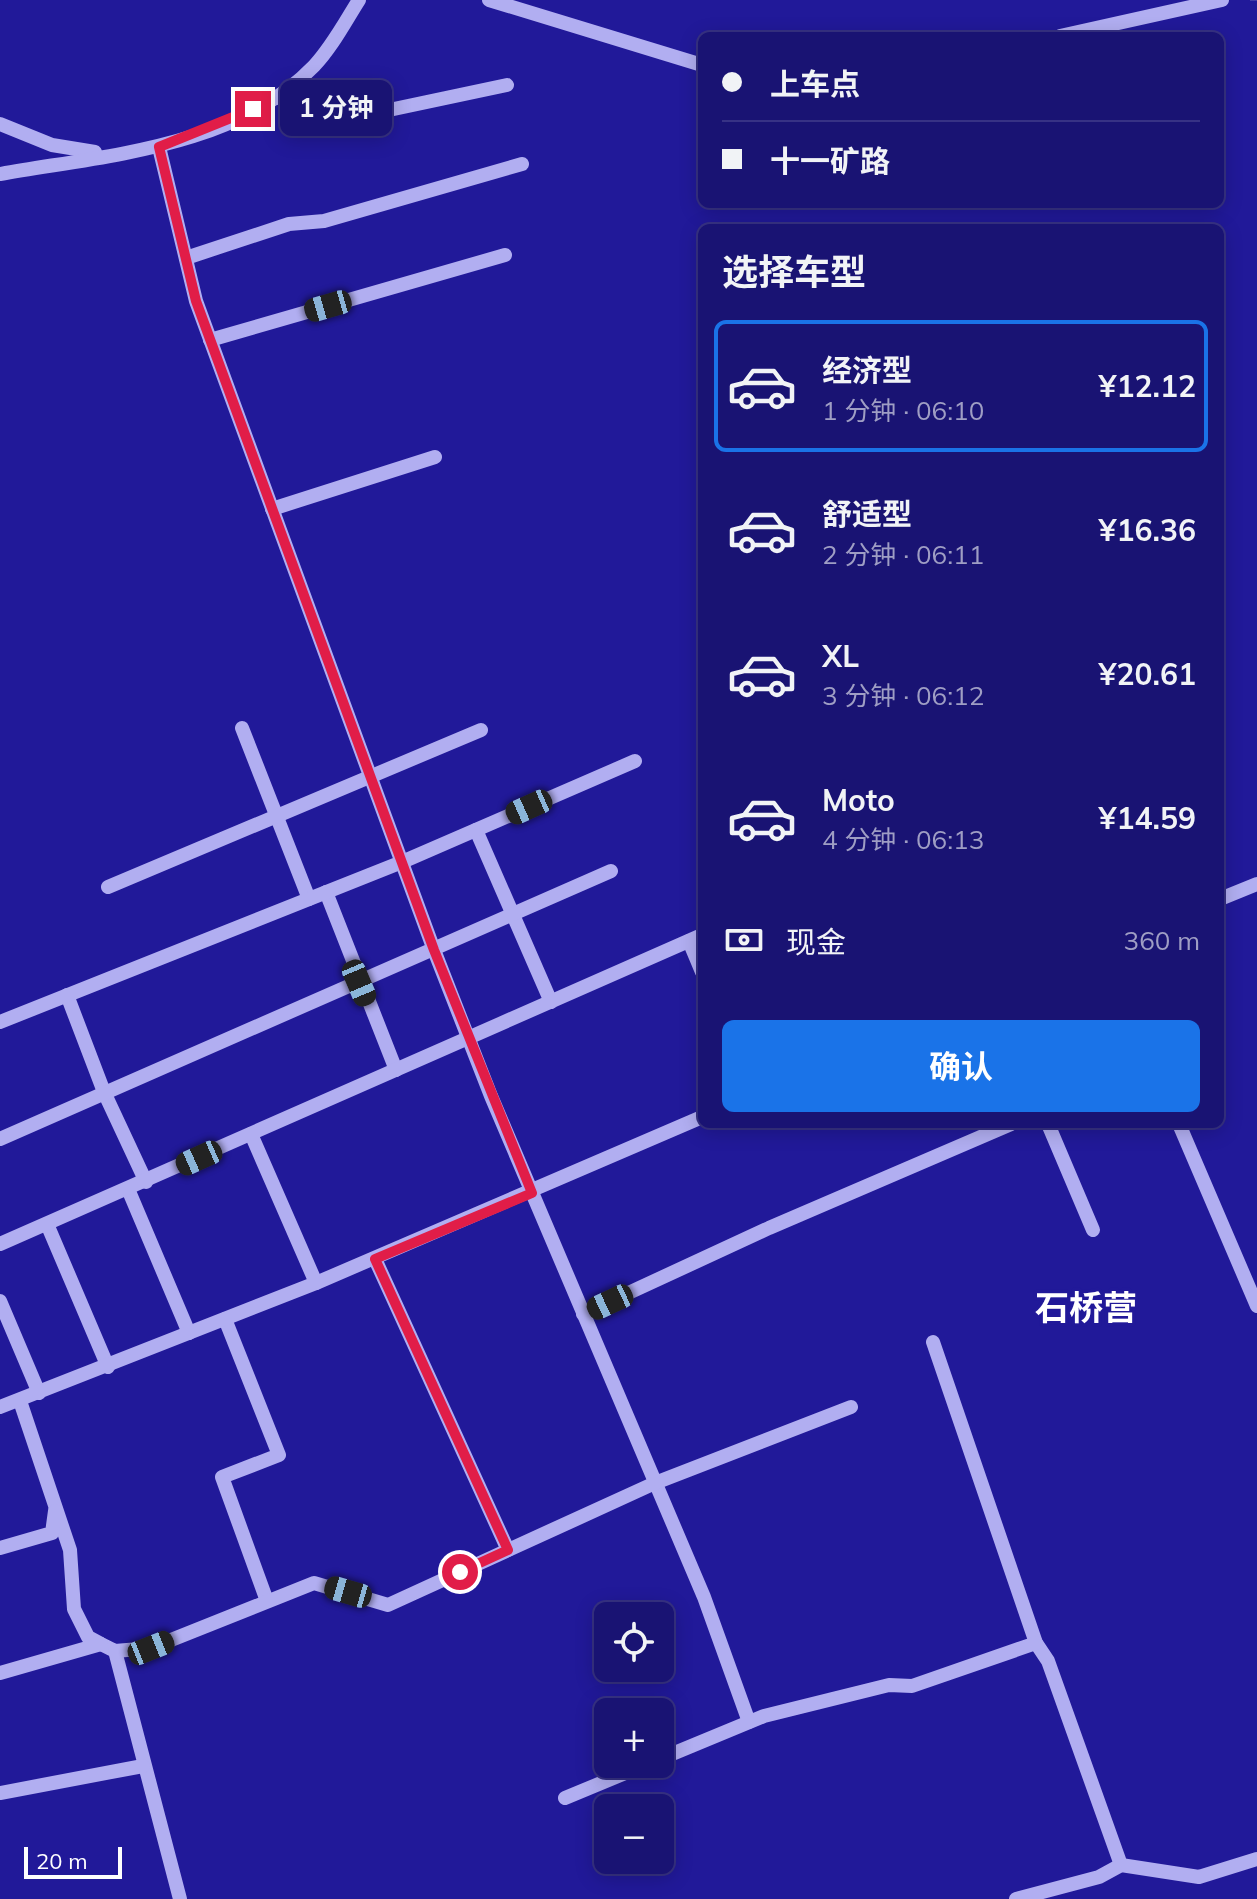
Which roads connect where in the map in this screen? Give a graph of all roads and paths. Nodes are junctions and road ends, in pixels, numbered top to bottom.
1 (359, 0) edge
2 (489, 0) edge
3 (1222, 0) edge
4 (1078, 32) edge
5 (698, 64) edge
6 (507, 85) dead end
7 (278, 97) junction
8 (0, 124) edge
9 (159, 147) junction
10 (114, 154) junction
11 (522, 164) dead end
12 (0, 174) edge
13 (505, 255) dead end
14 (186, 258) junction
15 (210, 340) junction
16 (435, 457) dead end
17 (272, 509) junction
18 (242, 728) dead end
19 (481, 730) dead end
20 (635, 761) dead end
21 (370, 776) junction
22 (276, 816) junction
23 (476, 830) junction
24 (402, 862) junction
25 (611, 871) dead end
26 (1257, 884) edge
27 (108, 887) dead end
28 (326, 892) junction
29 (1224, 897) edge
30 (309, 899) junction
31 (513, 915) junction
32 (696, 938) edge
33 (434, 950) junction
34 (359, 983) junction
35 (67, 995) junction
36 (551, 1002) junction
37 (0, 1022) edge
38 (468, 1038) junction
39 (396, 1070) junction
40 (104, 1092) junction
41 (698, 1119) edge
42 (1002, 1128) edge
43 (1050, 1128) edge
44 (1181, 1128) edge
45 (251, 1134) junction
46 (0, 1139) edge
47 (146, 1182) junction
48 (128, 1189) junction
49 (532, 1193) junction
50 (47, 1224) junction
51 (1093, 1230) dead end
52 (0, 1244) edge
53 (375, 1259) junction
54 (316, 1283) junction
55 (0, 1301) edge
56 (1257, 1306) edge
57 (583, 1314) junction
58 (225, 1319) junction
59 (189, 1333) junction
60 (933, 1342) dead end
61 (108, 1367) junction
62 (39, 1393) junction
63 (20, 1401) junction
64 (0, 1407) edge
65 (851, 1407) dead end
66 (655, 1483) junction
67 (56, 1507) junction
68 (0, 1548) edge
69 (508, 1550) junction
70 (267, 1601) junction
71 (1036, 1643) junction
72 (108, 1648) junction
73 (0, 1673) edge
74 (749, 1722) junction
75 (674, 1753) edge
76 (143, 1766) junction
77 (613, 1778) edge
78 (0, 1793) edge
79 (565, 1798) dead end
80 (1257, 1859) edge
81 (1121, 1865) junction
82 (180, 1899) edge
83 (1016, 1899) edge

1 - 7 street
2 - 5 street
3 - 4 street
6 - 7 street
7 - 9 street
8 - 10 street
9 - 10 street
9 - 14 street
10 - 12 street
11 - 14 street
13 - 15 street
14 - 15 street
15 - 17 street
16 - 17 street
17 - 21 street
18 - 22 street
19 - 21 street
20 - 23 street
21 - 22 street
21 - 24 street
22 - 27 street
22 - 30 street
23 - 24 street
23 - 31 street
24 - 28 street
24 - 33 street
25 - 31 street
26 - 29 street
28 - 30 street
28 - 34 street
30 - 35 street
31 - 33 street
31 - 36 street
32 - 36 street
33 - 34 street
33 - 38 street
34 - 39 street
34 - 40 street
35 - 37 street
35 - 40 street
36 - 38 street
38 - 39 street
38 - 49 street
39 - 45 street
40 - 46 street
40 - 47 street
41 - 49 street
42 - 57 street
43 - 51 street
44 - 56 street
45 - 47 street
45 - 54 street
47 - 48 street
48 - 50 street
48 - 59 street
49 - 53 street
49 - 57 street
50 - 52 street
50 - 61 street
53 - 54 street
53 - 69 street
54 - 58 street
55 - 62 street
57 - 66 street
58 - 59 street
58 - 70 street
59 - 61 street
60 - 71 street
61 - 62 street
62 - 63 street
63 - 64 street
63 - 67 street
65 - 66 street
66 - 69 street
66 - 74 street
67 - 68 street
67 - 72 street
69 - 70 street
70 - 72 street
71 - 74 street
71 - 81 street
72 - 73 street
72 - 76 street
74 - 75 street
76 - 78 street
76 - 82 street
77 - 79 street
80 - 81 street
81 - 83 street

